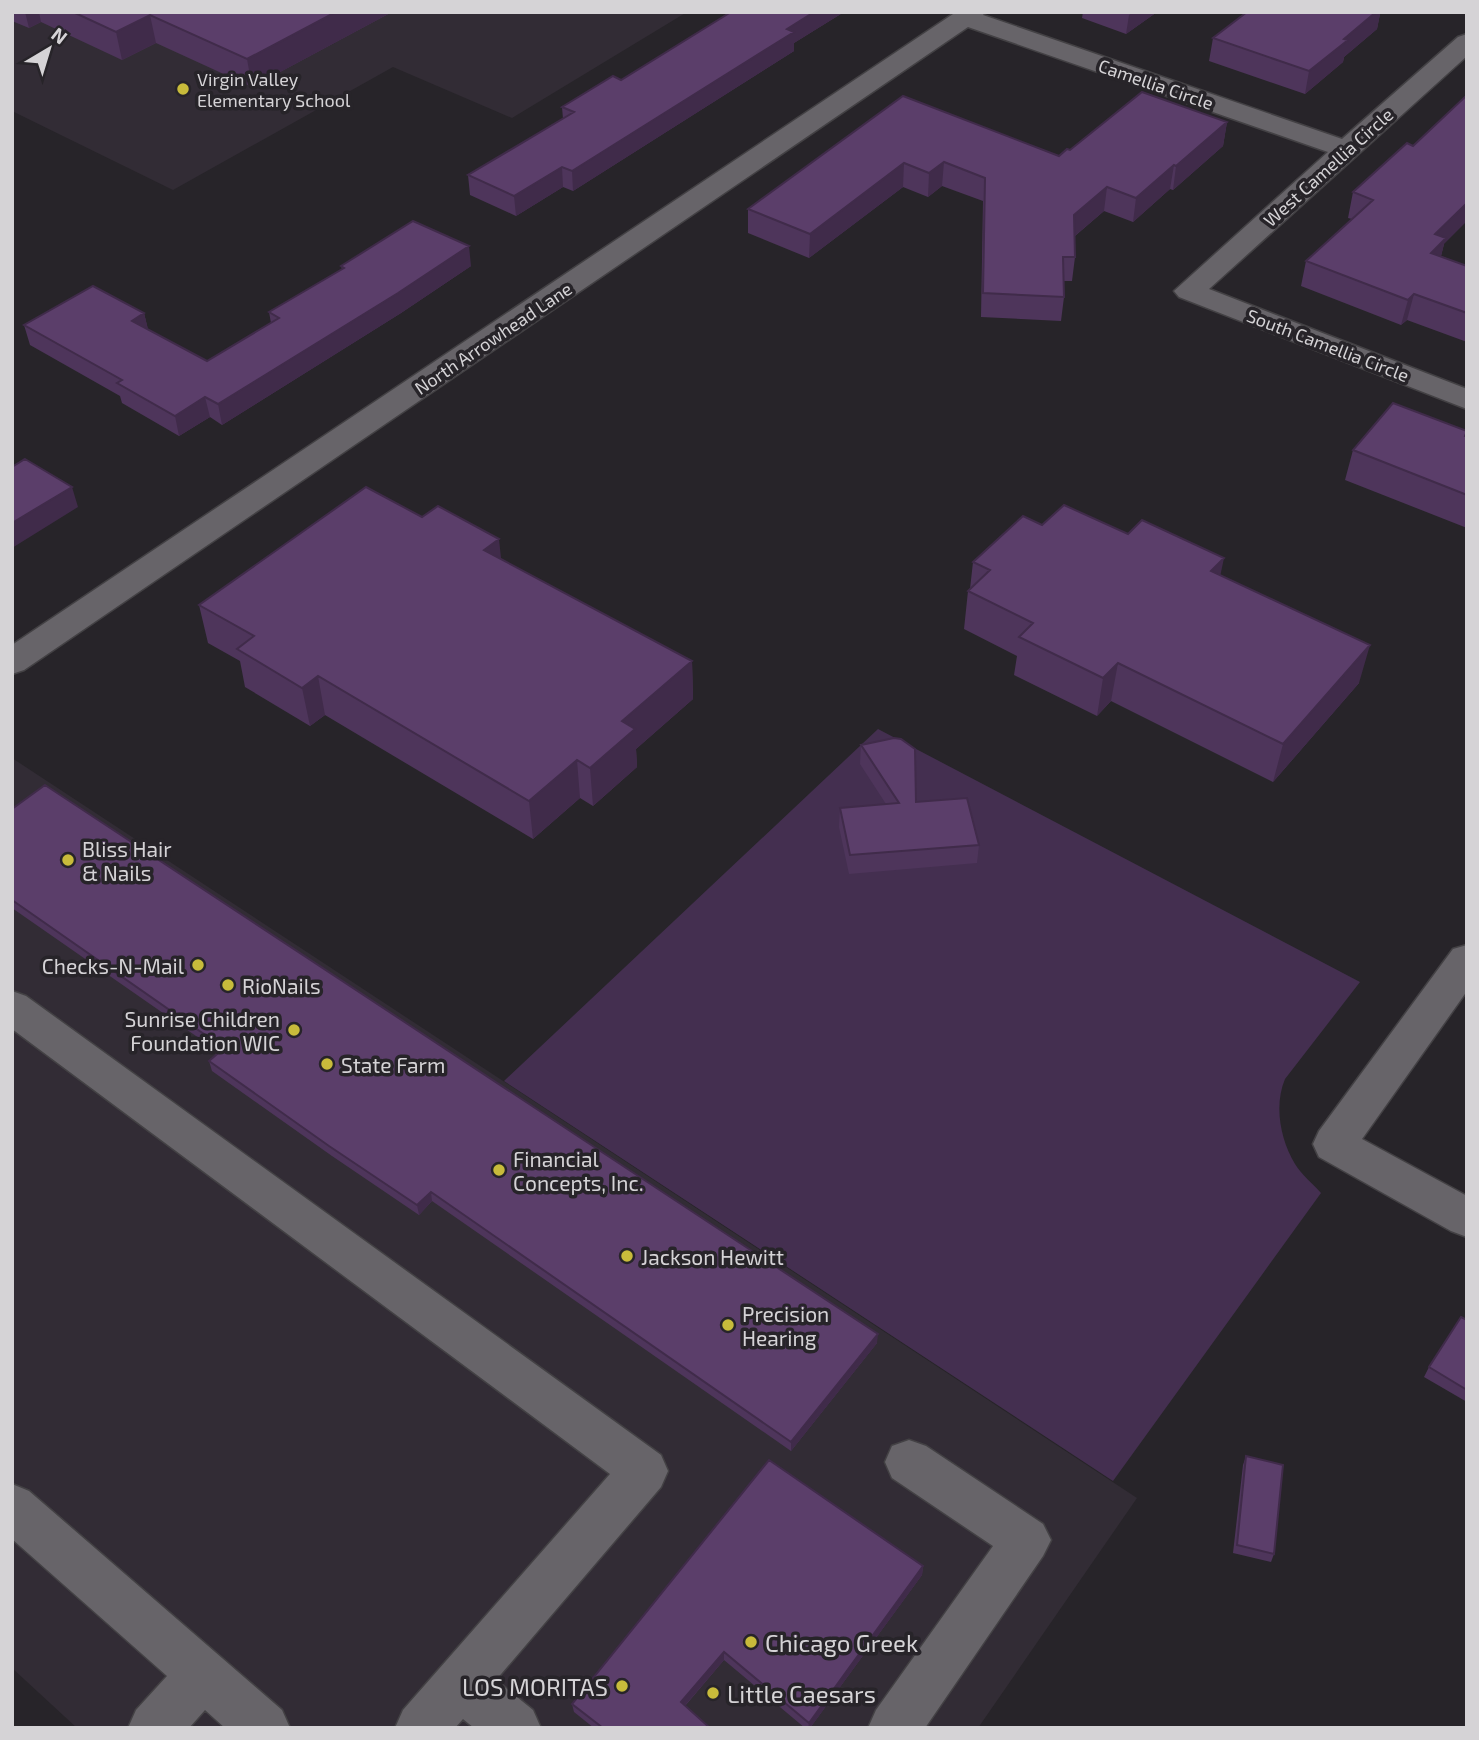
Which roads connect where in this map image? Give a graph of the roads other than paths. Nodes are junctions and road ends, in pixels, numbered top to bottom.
1 (969, 15) edge
2 (1467, 42) edge
3 (1347, 150) junction
4 (1189, 291) joint
5 (1467, 400) edge
6 (12, 663) edge
7 (1467, 960) edge
8 (12, 1007) edge
9 (1467, 1218) edge
10 (909, 1462) dead end
11 (12, 1507) edge
12 (203, 1675) junction
13 (460, 1683) junction
14 (154, 1728) edge
15 (264, 1728) edge
16 (421, 1728) edge
17 (516, 1728) edge
18 (894, 1728) edge

1 - 3 street, Camellia Circle
1 - 6 street, North Arrowhead Lane
2 - 3 street, West Camellia Circle
3 - 4 street, West Camellia Circle
4 - 5 street, South Camellia Circle
7 - 9 street
8 - 13 street
10 - 18 street
11 - 12 street
12 - 14 street
12 - 15 street
13 - 16 street
13 - 17 street

